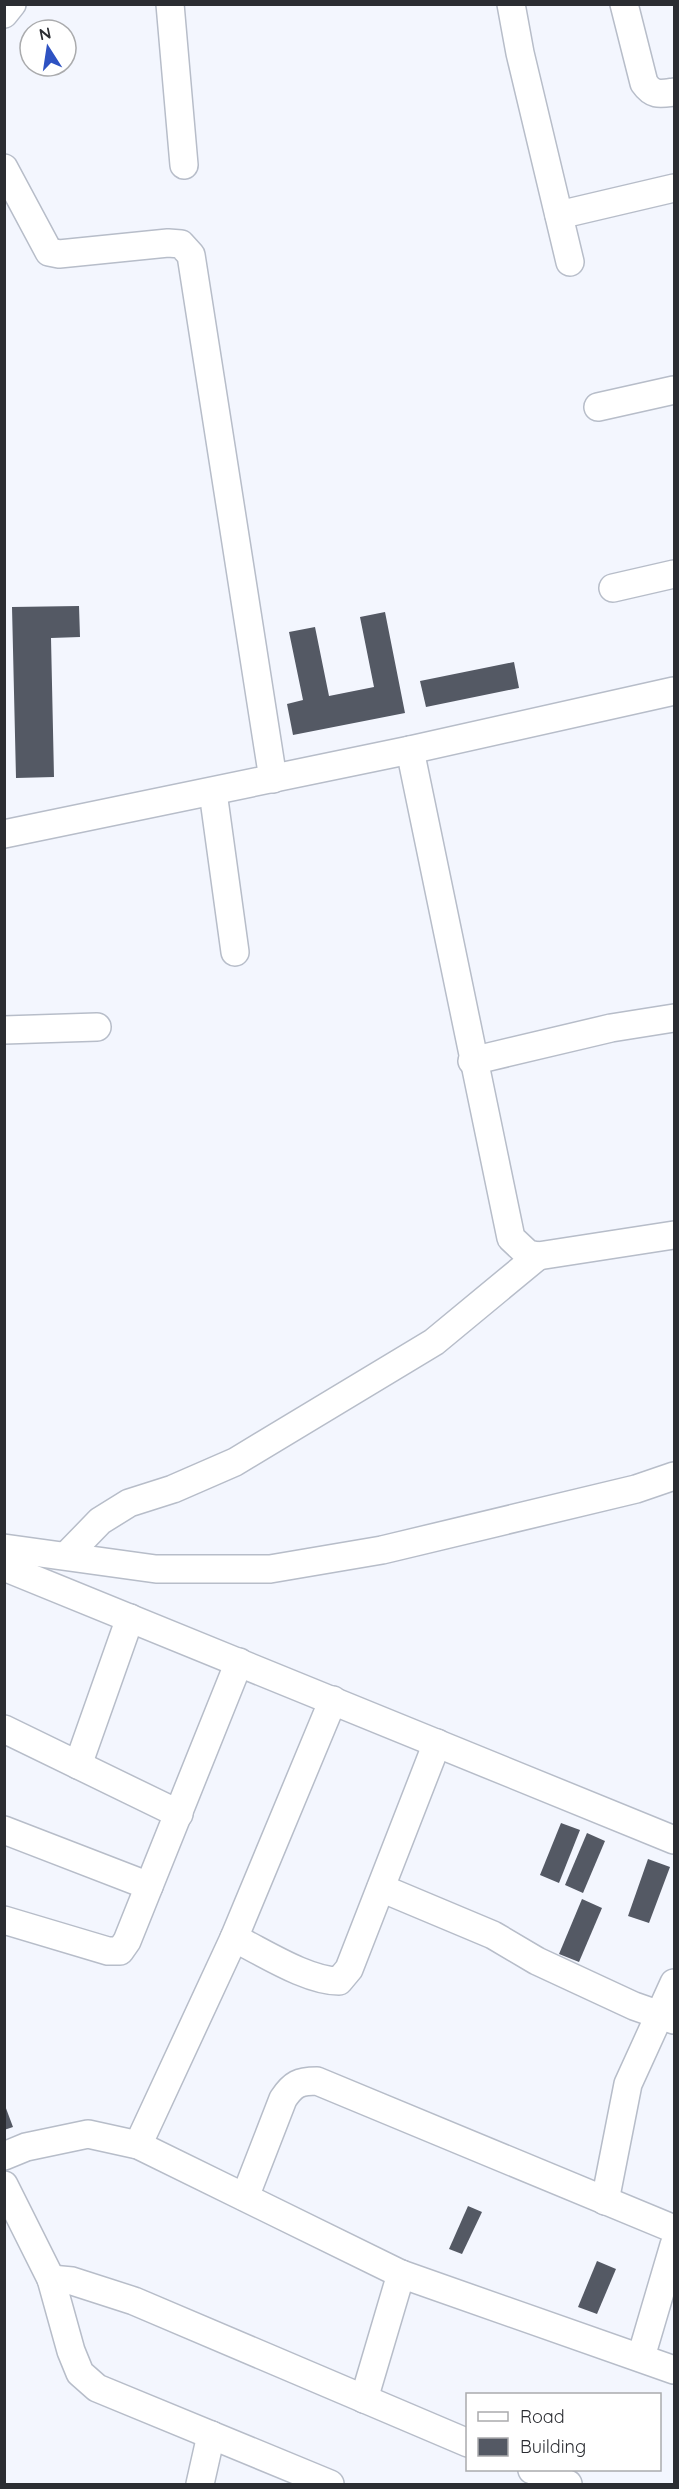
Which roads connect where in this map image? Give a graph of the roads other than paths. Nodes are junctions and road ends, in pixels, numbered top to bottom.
1 (12, 4) edge
2 (170, 4) edge
3 (512, 4) edge
4 (624, 4) edge
5 (4, 14) edge
6 (675, 92) edge
7 (183, 165) dead end
8 (4, 168) edge
9 (675, 188) edge
10 (559, 215) junction
11 (570, 262) dead end
12 (675, 390) edge
13 (598, 407) dead end
14 (675, 574) edge
15 (613, 588) dead end
16 (675, 691) edge
17 (410, 750) junction
18 (273, 779) junction
19 (213, 792) junction
20 (4, 834) edge
21 (235, 952) dead end
22 (674, 1022) edge
23 (98, 1027) dead end
24 (4, 1030) edge
25 (472, 1061) junction
26 (675, 1235) edge
27 (538, 1256) junction
28 (675, 1476) edge
29 (4, 1548) edge
30 (67, 1555) junction
31 (4, 1567) edge
32 (130, 1618) junction
33 (239, 1662) junction
34 (333, 1700) junction
35 (4, 1729) edge
36 (437, 1743) junction
37 (78, 1765) junction
38 (179, 1814) junction
39 (4, 1830) edge
40 (675, 1840) edge
41 (149, 1886) junction
42 (381, 1888) junction
43 (4, 1920) edge
44 (234, 1938) junction
45 (675, 1983) edge
46 (668, 2017) edge
47 (138, 2145) junction
48 (4, 2156) edge
49 (4, 2185) edge
50 (245, 2197) junction
51 (605, 2201) junction
52 (675, 2229) edge
53 (675, 2245) edge
54 (401, 2274) junction
55 (51, 2279) junction
56 (641, 2357) junction
57 (675, 2370) edge
58 (364, 2399) junction
59 (211, 2435) junction
60 (466, 2442) edge
61 (537, 2471) edge
62 (284, 2475) edge
63 (200, 2484) edge
64 (330, 2484) edge
65 (568, 2484) edge

1 - 5 street
2 - 7 street
3 - 10 street
4 - 6 street
8 - 18 street
9 - 10 street
10 - 11 street
12 - 13 street
14 - 15 street
16 - 17 street
17 - 18 street
17 - 25 street
18 - 19 street
19 - 20 street
19 - 21 street
22 - 25 street
23 - 24 street
25 - 27 street
26 - 27 street
27 - 30 street
28 - 30 street
29 - 30 street
31 - 32 street
32 - 33 street
32 - 37 street
33 - 34 street
33 - 38 street
34 - 36 street
34 - 44 street
35 - 37 street
36 - 40 street
36 - 42 street
37 - 38 street
38 - 41 street
39 - 41 street
41 - 43 street
42 - 44 street
42 - 46 street
44 - 47 street
45 - 46 street
46 - 51 street
47 - 48 street
47 - 50 street
49 - 55 street
50 - 51 street
50 - 54 street
51 - 52 street
53 - 56 street
54 - 56 street
54 - 58 street
55 - 58 street
55 - 59 street
56 - 57 street
58 - 60 street
59 - 62 street
59 - 63 street
61 - 65 street
62 - 64 street

